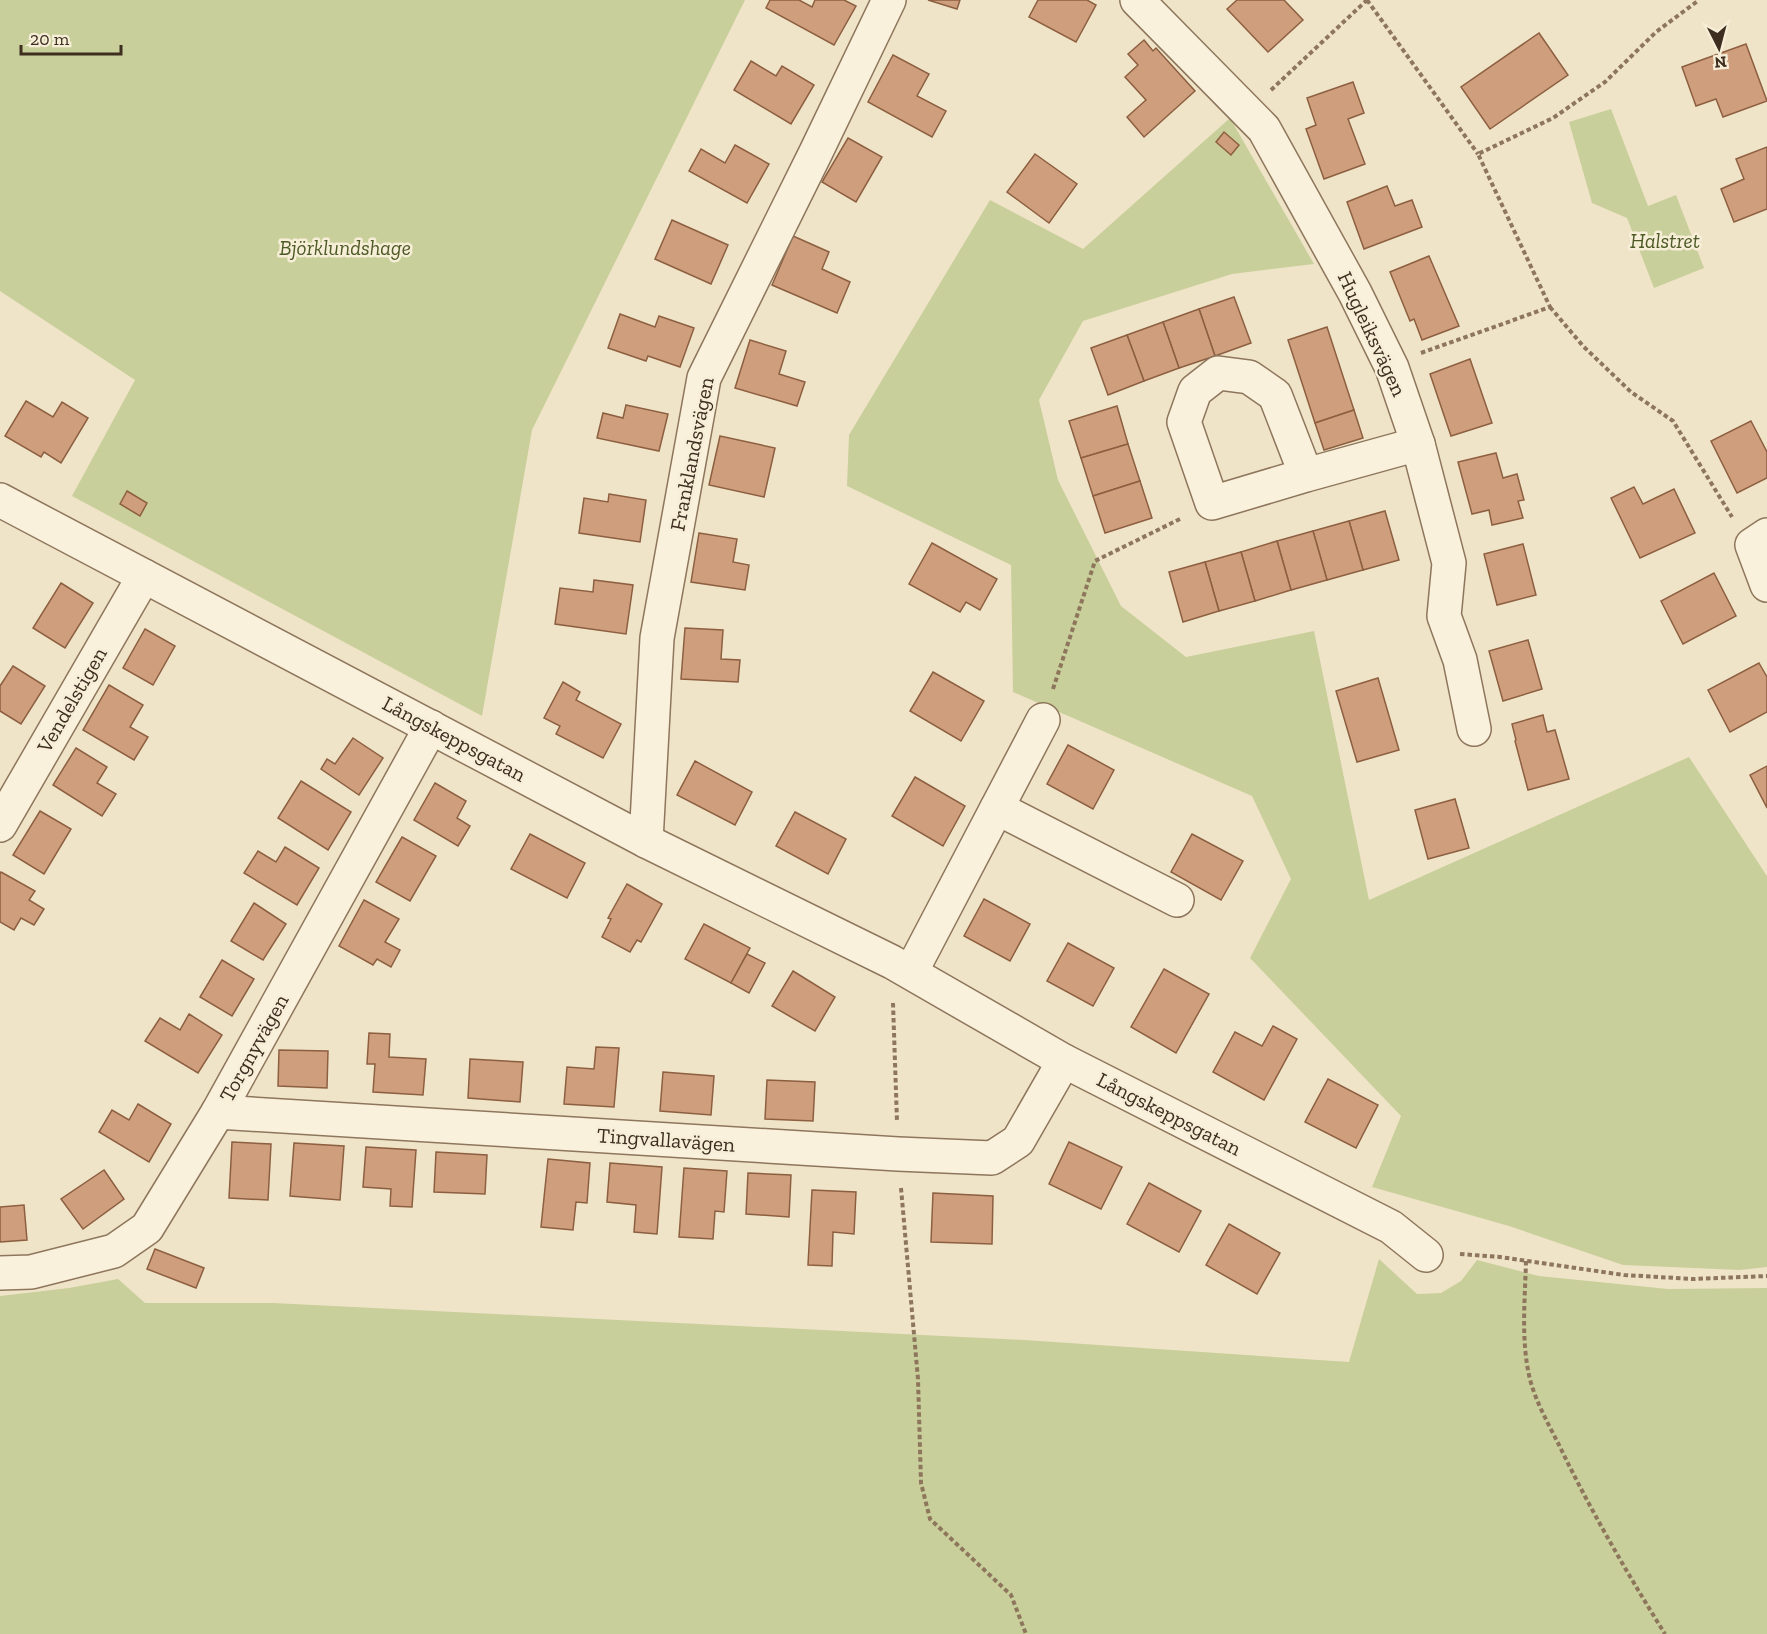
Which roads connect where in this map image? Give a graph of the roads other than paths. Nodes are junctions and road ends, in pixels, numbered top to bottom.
1 (889, 0) edge
2 (1137, 0) edge
3 (1418, 444) junction
4 (1306, 475) junction
5 (0, 500) edge
6 (1759, 540) edge
7 (144, 576) junction
8 (1767, 585) edge
9 (1043, 720) road end
10 (431, 727) junction
11 (1474, 729) dead end
12 (997, 808) junction
13 (0, 825) edge
14 (646, 841) junction
15 (1177, 900) dead end
16 (901, 967) junction
17 (1064, 1061) junction
18 (218, 1112) junction
19 (1426, 1255) road end
20 (0, 1273) edge

1 - 14 street, Franklandsvägen
2 - 3 street, Hugleiksvägen
3 - 4 street
3 - 11 street, Hugleiksvägen
4 - 4 street
5 - 7 street, Långskeppsgatan
6 - 8 street
7 - 10 street, Långskeppsgatan
7 - 13 street, Vendelstigen
9 - 12 street
10 - 14 street, Långskeppsgatan
10 - 18 street, Torgnyvägen
12 - 15 street
12 - 16 street
14 - 16 street, Långskeppsgatan
16 - 17 street, Långskeppsgatan
17 - 18 street, Tingvallavägen
17 - 19 street, Långskeppsgatan
18 - 20 street, Torgnyvägen

